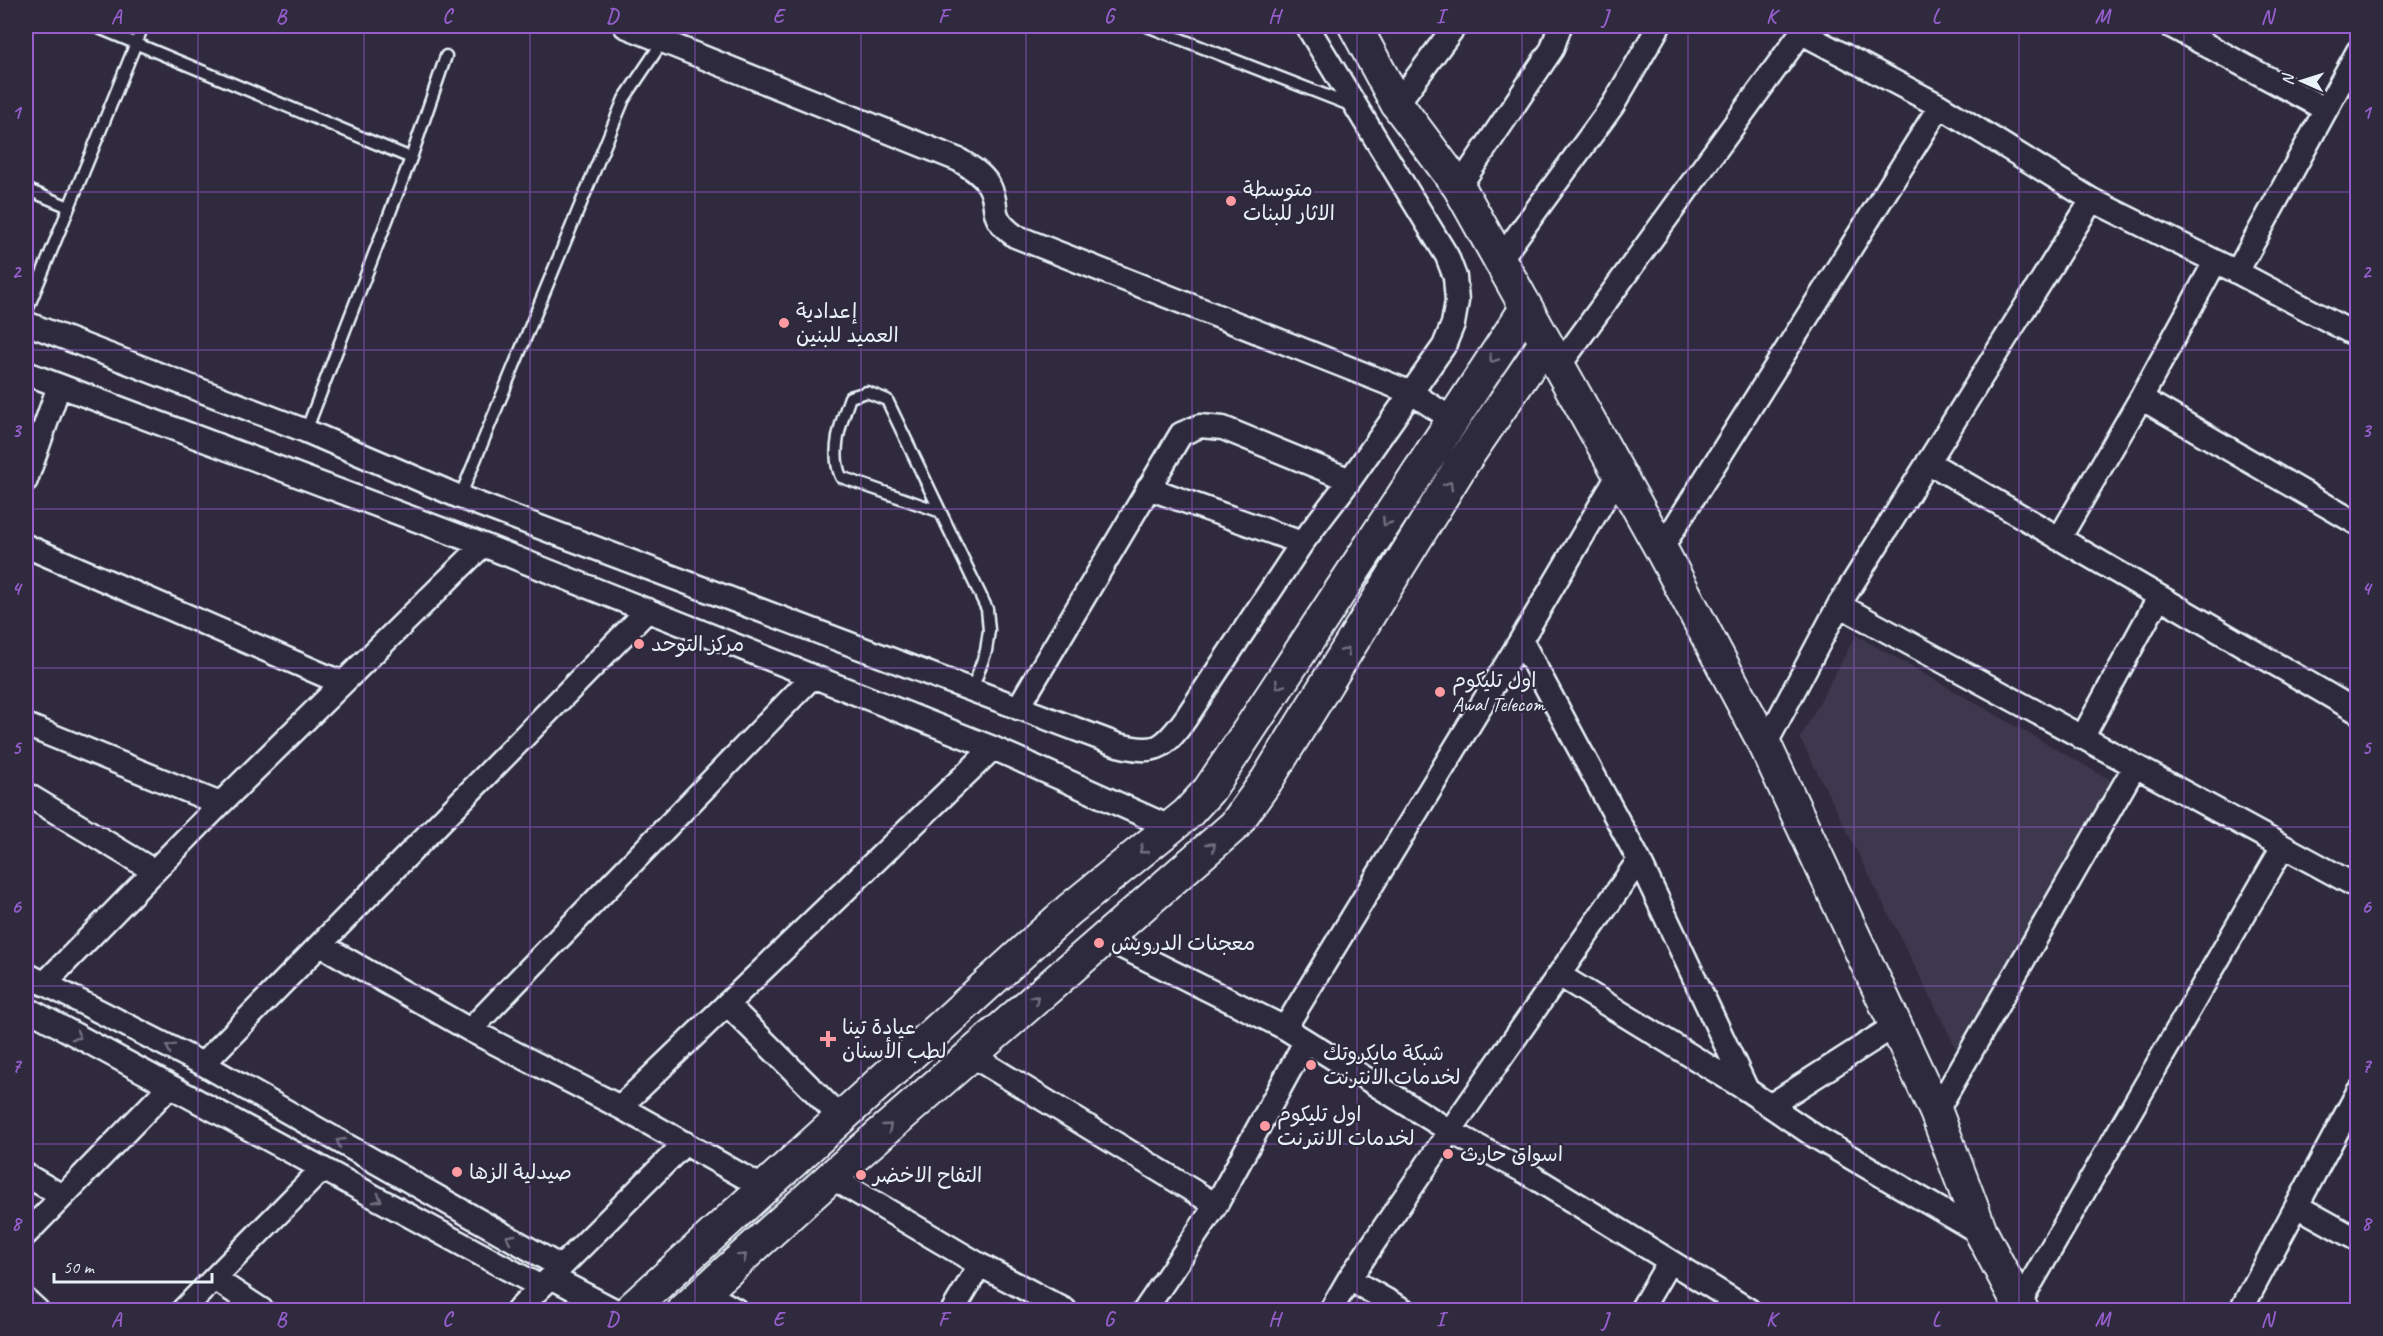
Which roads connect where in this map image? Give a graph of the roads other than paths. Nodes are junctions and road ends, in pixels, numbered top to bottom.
1 (94, 26) edge
2 (143, 26) edge
3 (625, 26) edge
4 (1147, 26) edge
5 (1307, 26) edge
6 (1355, 26) edge
7 (1455, 26) edge
8 (1560, 26) edge
9 (1659, 26) edge
10 (2171, 26) edge
11 (1804, 29) edge
12 (670, 33) edge
13 (136, 43) junction
14 (2358, 51) edge
15 (446, 56) dead end
16 (1397, 104) junction
17 (1940, 106) junction
18 (1356, 107) junction
19 (2325, 109) junction
20 (411, 158) junction
21 (1459, 187) junction
22 (26, 189) edge
23 (2092, 200) junction
24 (69, 207) junction
25 (1499, 261) junction
26 (2215, 262) junction
27 (2237, 272) junction
28 (1525, 310) junction
29 (26, 313) edge
30 (26, 323) edge
31 (2358, 336) edge
32 (1552, 355) junction
33 (26, 373) edge
34 (59, 386) junction
35 (1412, 393) junction
36 (2141, 398) junction
37 (1453, 420) junction
38 (306, 431) junction
39 (1928, 462) junction
40 (1618, 474) junction
41 (26, 480) edge
42 (1350, 480) junction
43 (1148, 489) junction
44 (460, 497) junction
45 (941, 512) junction
46 (2358, 524) edge
47 (2059, 539) junction
48 (1302, 543) junction
49 (483, 545) junction
50 (26, 546) edge
51 (1661, 549) junction
52 (2159, 597) junction
53 (1839, 605) junction
54 (648, 610) junction
55 (1521, 640) junction
56 (813, 676) junction
57 (342, 683) junction
58 (972, 690) junction
59 (1018, 708) junction
60 (2358, 712) edge
61 (26, 725) edge
62 (2082, 738) junction
63 (1765, 745) junction
64 (993, 748) junction
65 (2135, 766) junction
66 (26, 794) edge
67 (220, 804) junction
68 (1172, 828) junction
69 (2283, 847) junction
70 (1639, 860) junction
71 (154, 871) junction
72 (2358, 887) edge
73 (1104, 938) junction
74 (321, 945) junction
75 (1559, 975) junction
76 (35, 979) edge
77 (727, 1004) junction
78 (26, 1008) edge
79 (1896, 1025) junction
80 (1285, 1028) junction
81 (938, 1029) junction
82 (470, 1030) junction
83 (1305, 1042) junction
84 (971, 1055) junction
85 (203, 1064) junction
86 (170, 1086) junction
87 (1748, 1090) junction
88 (2358, 1092) edge
89 (1771, 1105) junction
90 (277, 1106) junction
91 (620, 1107) junction
92 (1936, 1112) junction
93 (841, 1118) junction
94 (1450, 1131) junction
95 (262, 1136) junction
96 (685, 1143) junction
97 (322, 1169) junction
98 (26, 1175) edge
99 (831, 1178) junction
100 (764, 1188) junction
101 (62, 1196) junction
102 (1216, 1205) junction
103 (2297, 1206) junction
104 (26, 1234) edge
105 (1982, 1234) junction
106 (2358, 1240) edge
107 (1669, 1262) junction
108 (980, 1265) junction
109 (551, 1277) junction
110 (215, 1279) junction
111 (1349, 1279) junction
112 (26, 1300) edge
113 (694, 1301) edge
114 (2021, 1307) edge
115 (37, 1311) edge
116 (183, 1311) edge
117 (262, 1311) edge
118 (518, 1311) edge
119 (614, 1311) edge
120 (630, 1311) edge
121 (736, 1311) edge
122 (953, 1311) edge
123 (1065, 1311) edge
124 (1145, 1311) edge
125 (1331, 1311) edge
126 (1404, 1311) edge
127 (1641, 1311) edge
128 (1749, 1311) edge
129 (2241, 1311) edge

1 - 13 lane
2 - 13 lane
3 - 12 street
4 - 18 lane
5 - 18 street
6 - 16 street
7 - 16 street
8 - 21 street
9 - 25 street
10 - 19 street
11 - 17 street
11 - 32 street
12 - 35 street
12 - 44 lane
13 - 20 lane
13 - 24 lane
14 - 19 street
15 - 20 lane
16 - 21 street
17 - 23 street
17 - 51 street
18 - 35 street
19 - 27 street
20 - 38 lane
21 - 25 street
22 - 24 lane
23 - 26 street
23 - 39 street
24 - 29 lane
25 - 28 street
26 - 27 street
26 - 36 street
27 - 31 street
28 - 32 street
28 -> 37 street
30 - 38 street
32 - 40 street
73 -> 32 street
33 - 34 street
34 - 41 street
34 - 49 street
35 - 37 street
35 - 42 street
36 - 46 street
36 - 47 street
37 -> 68 street
38 - 44 street
39 - 47 street
39 - 53 street
40 - 51 street
40 - 55 street
42 - 43 street
42 - 48 street
43 - 48 street
43 - 59 street
44 - 58 street
45 - 45 lane
45 - 58 lane
47 - 52 street
48 - 59 street
49 - 54 street
49 - 57 street
50 - 57 street
51 - 63 street
52 - 60 street
52 - 62 street
53 - 62 street
53 - 63 street
54 - 56 street
54 - 74 street
55 - 70 street
55 - 80 street
56 - 64 street
56 - 82 street
57 - 67 street
58 - 59 street
61 - 67 street
62 - 65 street
63 - 79 street
64 - 68 street
64 - 77 street
65 - 69 street
65 - 92 street
66 - 71 street
67 - 71 street
68 -> 81 street
69 - 72 street
69 - 114 street
70 - 75 street
70 - 87 street
71 - 76 street
73 - 80 street
84 -> 73 street
74 - 82 street
74 - 85 street
75 - 87 street
75 - 94 street
85 -> 76 street
77 - 91 street
77 - 93 street
78 -> 86 street
79 - 89 street
79 - 92 street
80 - 83 street
81 - 84 street
81 - 93 street
82 - 91 street
83 - 94 street
83 - 102 street
99 -> 84 street
84 - 102 street
85 - 90 street
86 - 95 street
86 - 101 street
87 - 89 street
88 - 103 street
89 - 105 street
90 - 95 street
109 -> 90 street
91 - 96 street
92 - 105 street
93 - 100 street
94 - 107 street
94 - 111 street
95 - 97 street
96 - 100 street
96 - 109 street
97 -> 109 street
97 - 110 street
98 - 101 street
99 - 108 street
113 -> 99 street
100 - 120 street
101 - 104 street
102 - 124 street
103 - 106 street
103 - 129 street
105 - 114 street
107 - 127 street
107 - 128 street
108 - 122 street
108 - 123 street
109 - 118 street
109 - 119 street
110 - 116 street
110 - 117 street
111 - 125 street
111 - 126 street
112 - 115 street
113 - 121 street

